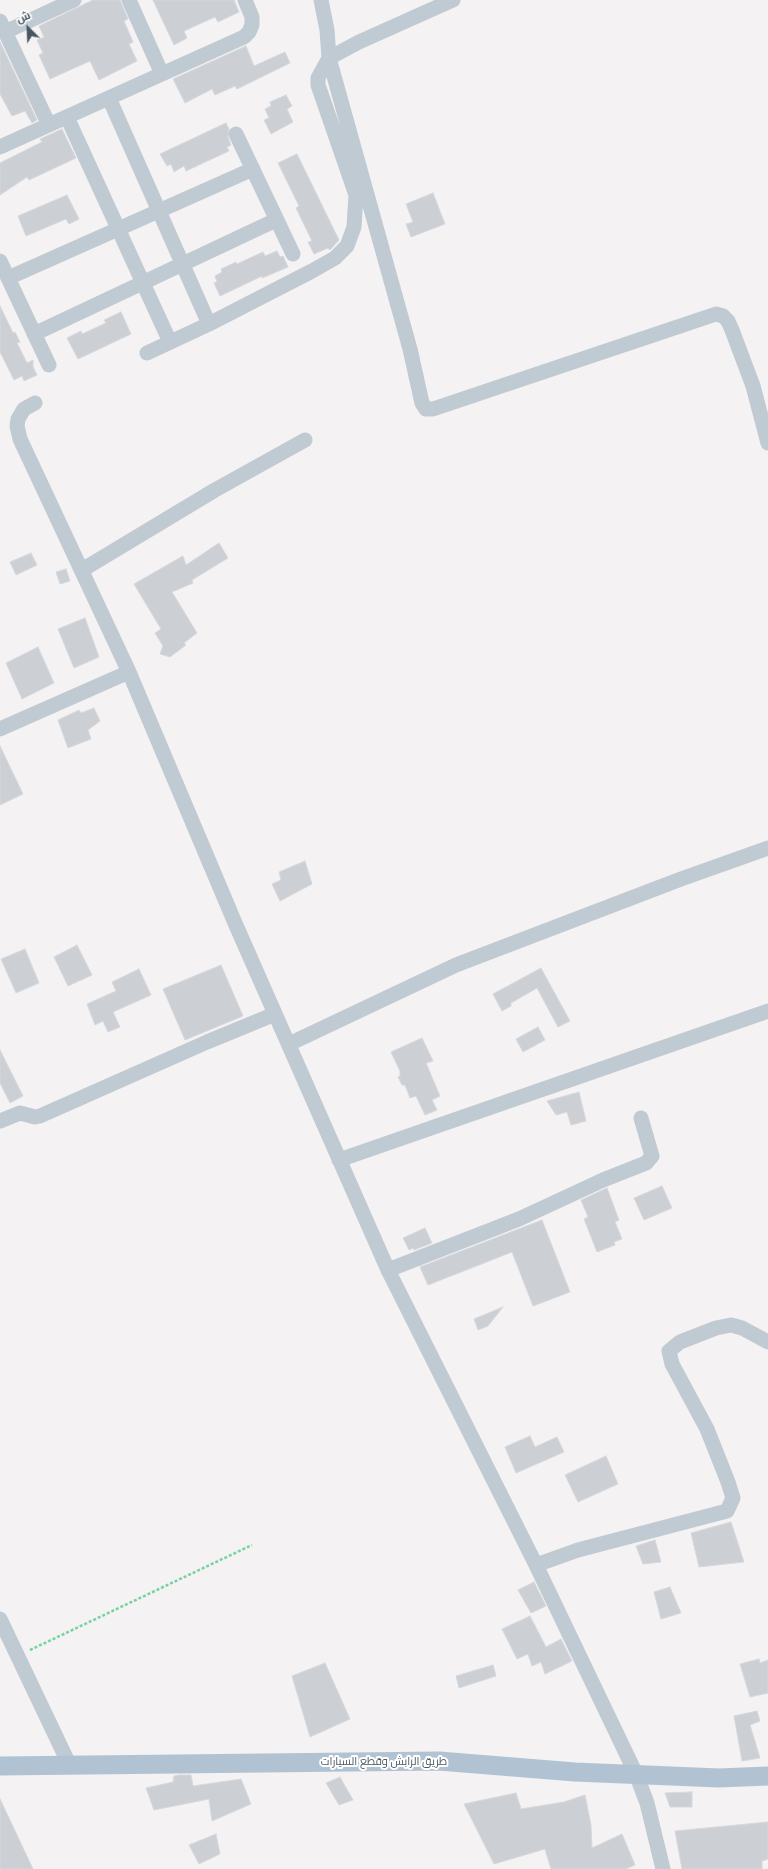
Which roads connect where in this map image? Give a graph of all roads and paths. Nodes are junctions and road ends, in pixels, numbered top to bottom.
1 (74, 0) edge
2 (129, 0) edge
3 (245, 0) edge
4 (320, 0) edge
5 (453, 0) edge
6 (3, 26) edge
7 (329, 58) junction
8 (162, 74) junction
9 (109, 98) junction
10 (67, 117) junction
11 (49, 125) junction
12 (236, 134) dead end
13 (0, 147) edge
14 (253, 169) junction
15 (159, 211) junction
16 (276, 220) junction
17 (118, 229) junction
18 (293, 254) dead end
19 (0, 261) edge
20 (182, 264) junction
21 (8, 278) junction
22 (143, 283) junction
23 (209, 324) junction
24 (34, 334) junction
25 (170, 342) junction
26 (147, 353) dead end
27 (49, 366) dead end
28 (35, 403) dead end
29 (306, 440) dead end
30 (768, 443) edge
31 (82, 570) junction
32 (129, 672) junction
33 (0, 729) edge
34 (768, 848) edge
35 (768, 1012) edge
36 (276, 1014) junction
37 (289, 1044) junction
38 (641, 1118) dead end
39 (0, 1121) edge
40 (339, 1160) junction
41 (388, 1270) junction
42 (768, 1342) edge
43 (252, 1545) dead end
44 (536, 1565) junction
45 (0, 1619) edge
46 (17, 1657) junction
47 (69, 1764) junction
48 (0, 1766) edge
49 (636, 1774) junction
50 (768, 1776) edge
51 (663, 1869) edge

1 - 6 street
2 - 8 street
3 - 8 street
4 - 7 street
5 - 7 street
6 - 11 street
7 - 23 street
7 - 30 street
8 - 9 street
9 - 10 street
9 - 15 street
10 - 11 street
10 - 17 street
11 - 13 street
12 - 14 street
14 - 15 street
14 - 16 street
15 - 17 street
15 - 20 street
16 - 18 street
16 - 20 street
17 - 21 street
17 - 22 street
19 - 21 street
20 - 22 street
20 - 23 street
21 - 24 street
22 - 24 street
22 - 25 street
23 - 25 street
24 - 27 street
25 - 26 street
28 - 31 street
29 - 31 street
31 - 32 street
32 - 33 street
32 - 36 street
34 - 37 street
35 - 40 street
36 - 37 street
36 - 39 street
37 - 40 street
38 - 41 street
40 - 41 street
41 - 44 street
42 - 44 street
43 - 46 path
44 - 49 street
45 - 46 street
46 - 47 street
47 - 48 main road, طريق الرابش وقطع السيارات
47 - 49 main road, طريق الرابش وقطع السيارات
49 - 50 main road, طريق الرابش وقطع السيارات
49 - 51 street

